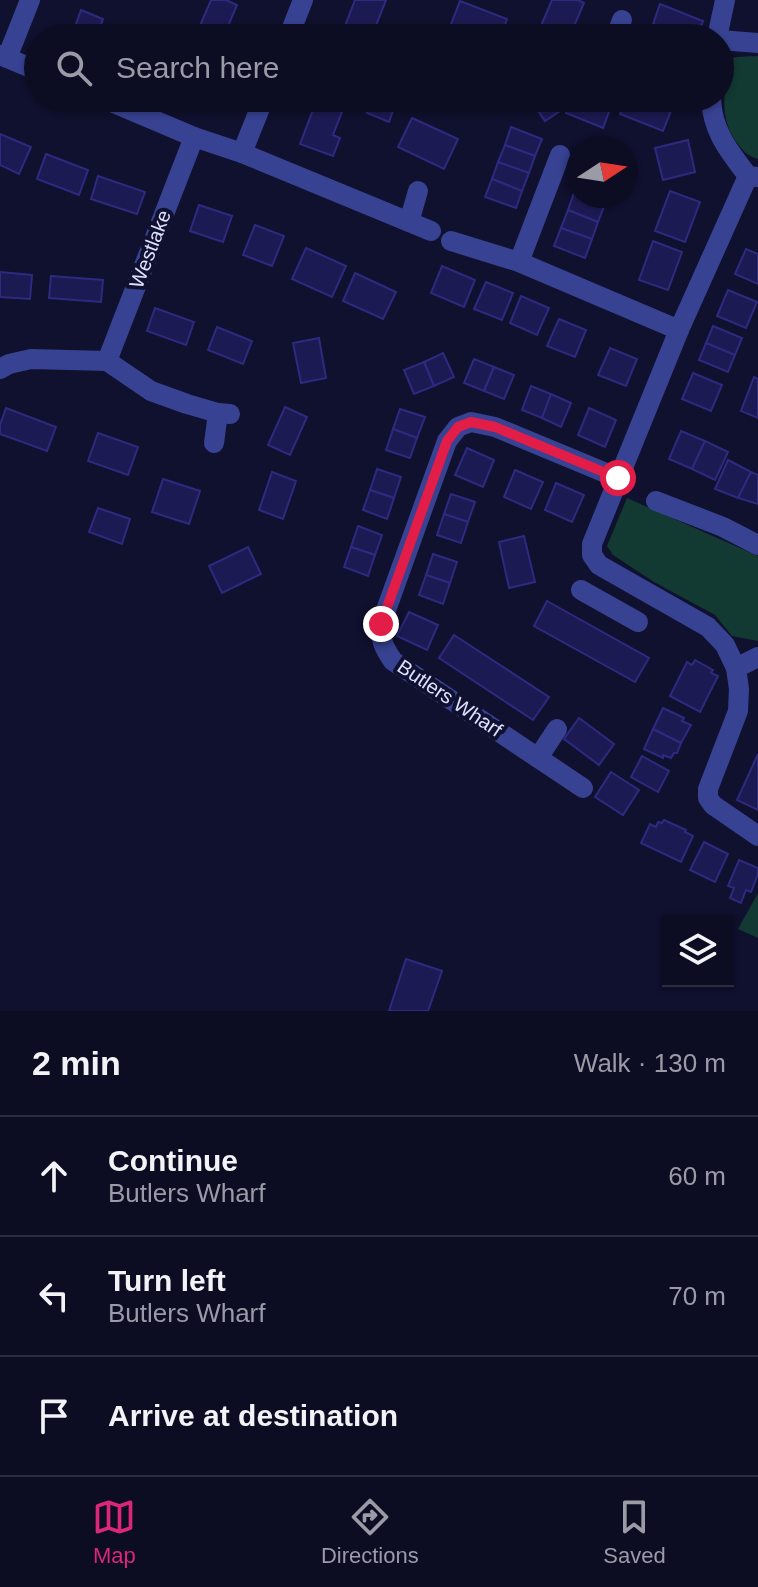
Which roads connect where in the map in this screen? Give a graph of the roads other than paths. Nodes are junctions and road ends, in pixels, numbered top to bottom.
1 (30, 0) edge
2 (303, 0) edge
3 (725, 0) edge
4 (294, 24) edge
5 (721, 24) edge
6 (734, 41) edge
7 (758, 43) edge
8 (4, 56) edge
9 (24, 65) edge
10 (135, 112) edge
11 (258, 112) edge
12 (712, 112) edge
13 (194, 137) junction
14 (242, 153) junction
15 (560, 155) dead end
16 (753, 176) edge
17 (418, 191) dead end
18 (409, 222) junction
19 (431, 231) dead end
20 (451, 241) dead end
21 (519, 262) junction
22 (679, 330) junction
23 (107, 361) junction
24 (0, 369) edge
25 (214, 443) dead end
26 (618, 478) junction
27 (656, 501) dead end
28 (758, 545) edge
29 (625, 580) junction
30 (581, 590) dead end
31 (610, 605) junction
32 (638, 622) dead end
33 (758, 657) edge
34 (736, 668) junction
35 (557, 729) dead end
36 (538, 758) junction
37 (583, 788) dead end
38 (758, 836) edge

1 - 8 street
2 - 4 street
3 - 5 street
6 - 7 street
8 - 9 street
10 - 13 street
11 - 14 street
12 - 16 street
13 - 14 street
13 - 23 street, Westlake
14 - 18 street
15 - 21 street
16 - 22 street
17 - 18 street
18 - 19 street
20 - 21 street
21 - 22 street
22 - 26 street
23 - 24 street
23 - 25 street
26 - 29 street
26 - 36 street, Butlers Wharf
27 - 28 street
29 - 31 street
29 - 34 street
30 - 31 street
31 - 32 street
33 - 34 street
34 - 38 street
35 - 36 street
36 - 37 street, Butlers Wharf

